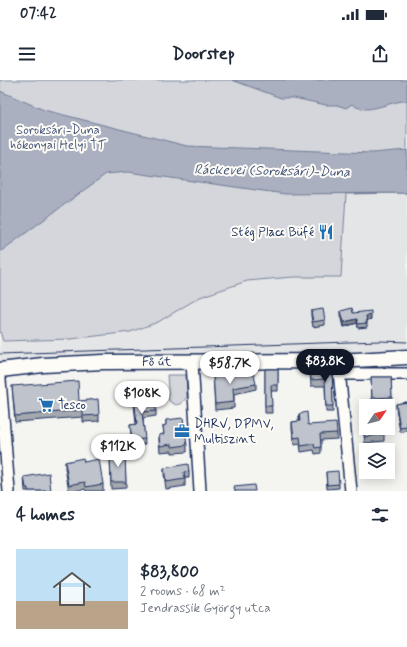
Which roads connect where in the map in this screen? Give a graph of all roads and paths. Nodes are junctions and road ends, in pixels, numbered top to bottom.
1 (407, 357) edge
2 (192, 362) junction
3 (407, 362) edge
4 (339, 368) junction
5 (0, 370) edge
6 (407, 374) edge
7 (0, 380) edge
8 (9, 491) edge
9 (200, 491) edge
10 (350, 491) edge

1 - 4 main road, Fő út
2 - 4 main road, Fő út
2 - 5 main road, Fő út
2 - 9 street
3 - 4 main road, Fő út
4 - 6 street, Fő út
4 - 10 street
7 - 8 street

